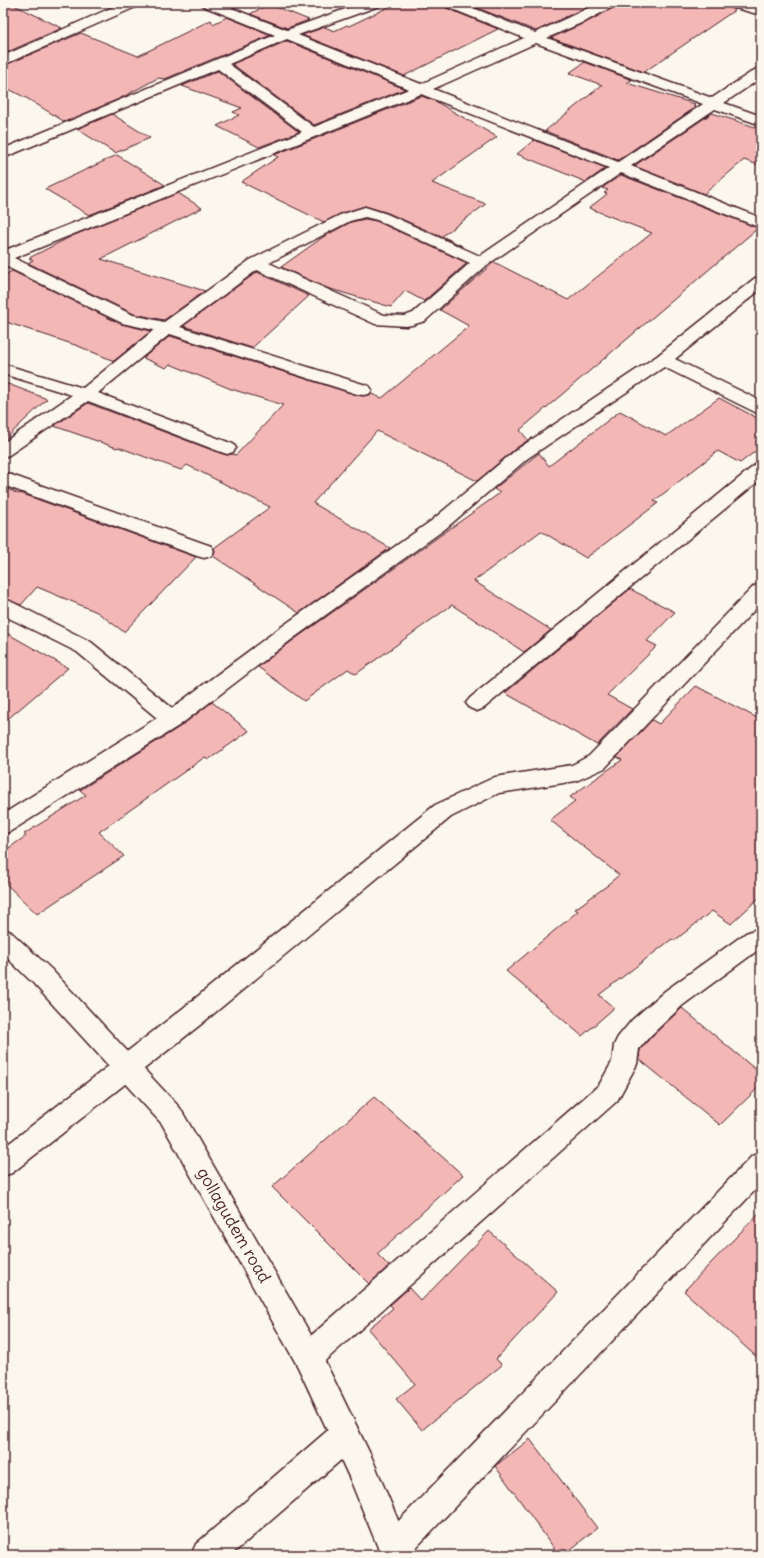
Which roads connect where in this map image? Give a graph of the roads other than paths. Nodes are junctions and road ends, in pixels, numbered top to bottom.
1 (133, 3) edge
2 (208, 3) edge
3 (374, 3) edge
4 (450, 3) edge
5 (609, 3) edge
6 (733, 3) edge
7 (761, 11) edge
8 (288, 34) junction
9 (535, 38) junction
10 (3, 61) edge
11 (219, 63) junction
12 (761, 72) edge
13 (421, 89) junction
14 (714, 103) junction
15 (761, 121) edge
16 (313, 133) junction
17 (3, 154) edge
18 (620, 167) junction
19 (761, 222) edge
20 (3, 258) edge
21 (481, 262) junction
22 (256, 263) junction
23 (761, 281) edge
24 (167, 328) junction
25 (663, 360) junction
26 (3, 369) edge
27 (363, 390) dead end
28 (86, 394) junction
29 (761, 408) edge
30 (227, 448) dead end
31 (3, 451) edge
32 (761, 469) edge
33 (3, 478) edge
34 (204, 551) dead end
35 (761, 591) edge
36 (3, 606) edge
37 (477, 703) dead end
38 (172, 719) junction
39 (3, 825) edge
40 (3, 939) edge
41 (761, 940) edge
42 (127, 1068) junction
43 (3, 1164) edge
44 (761, 1165) edge
45 (308, 1357) junction
46 (345, 1436) junction
47 (396, 1551) edge
48 (207, 1555) edge

1 - 10 street
2 - 8 street
3 - 8 street
4 - 9 street
5 - 9 street
6 - 7 street
8 - 11 street
8 - 13 street
9 - 13 street
9 - 14 street
11 - 16 street
11 - 17 street
12 - 14 street
13 - 16 street
13 - 18 street
14 - 15 street
14 - 18 street
16 - 20 street
18 - 19 street
18 - 21 street
20 - 24 street
21 - 22 street
21 - 22 street
22 - 24 street
23 - 25 street
24 - 27 street
24 - 28 street
25 - 29 street
25 - 38 street
26 - 28 street
28 - 30 street
28 - 31 street
32 - 37 street
33 - 34 street
35 - 42 street
36 - 38 street
38 - 39 street
40 - 42 street, gollagudem road
41 - 45 street
42 - 43 street
42 - 45 street, gollagudem road
44 - 47 street
45 - 46 street, gollagudem road
46 - 47 street, gollagudem road
46 - 48 street

